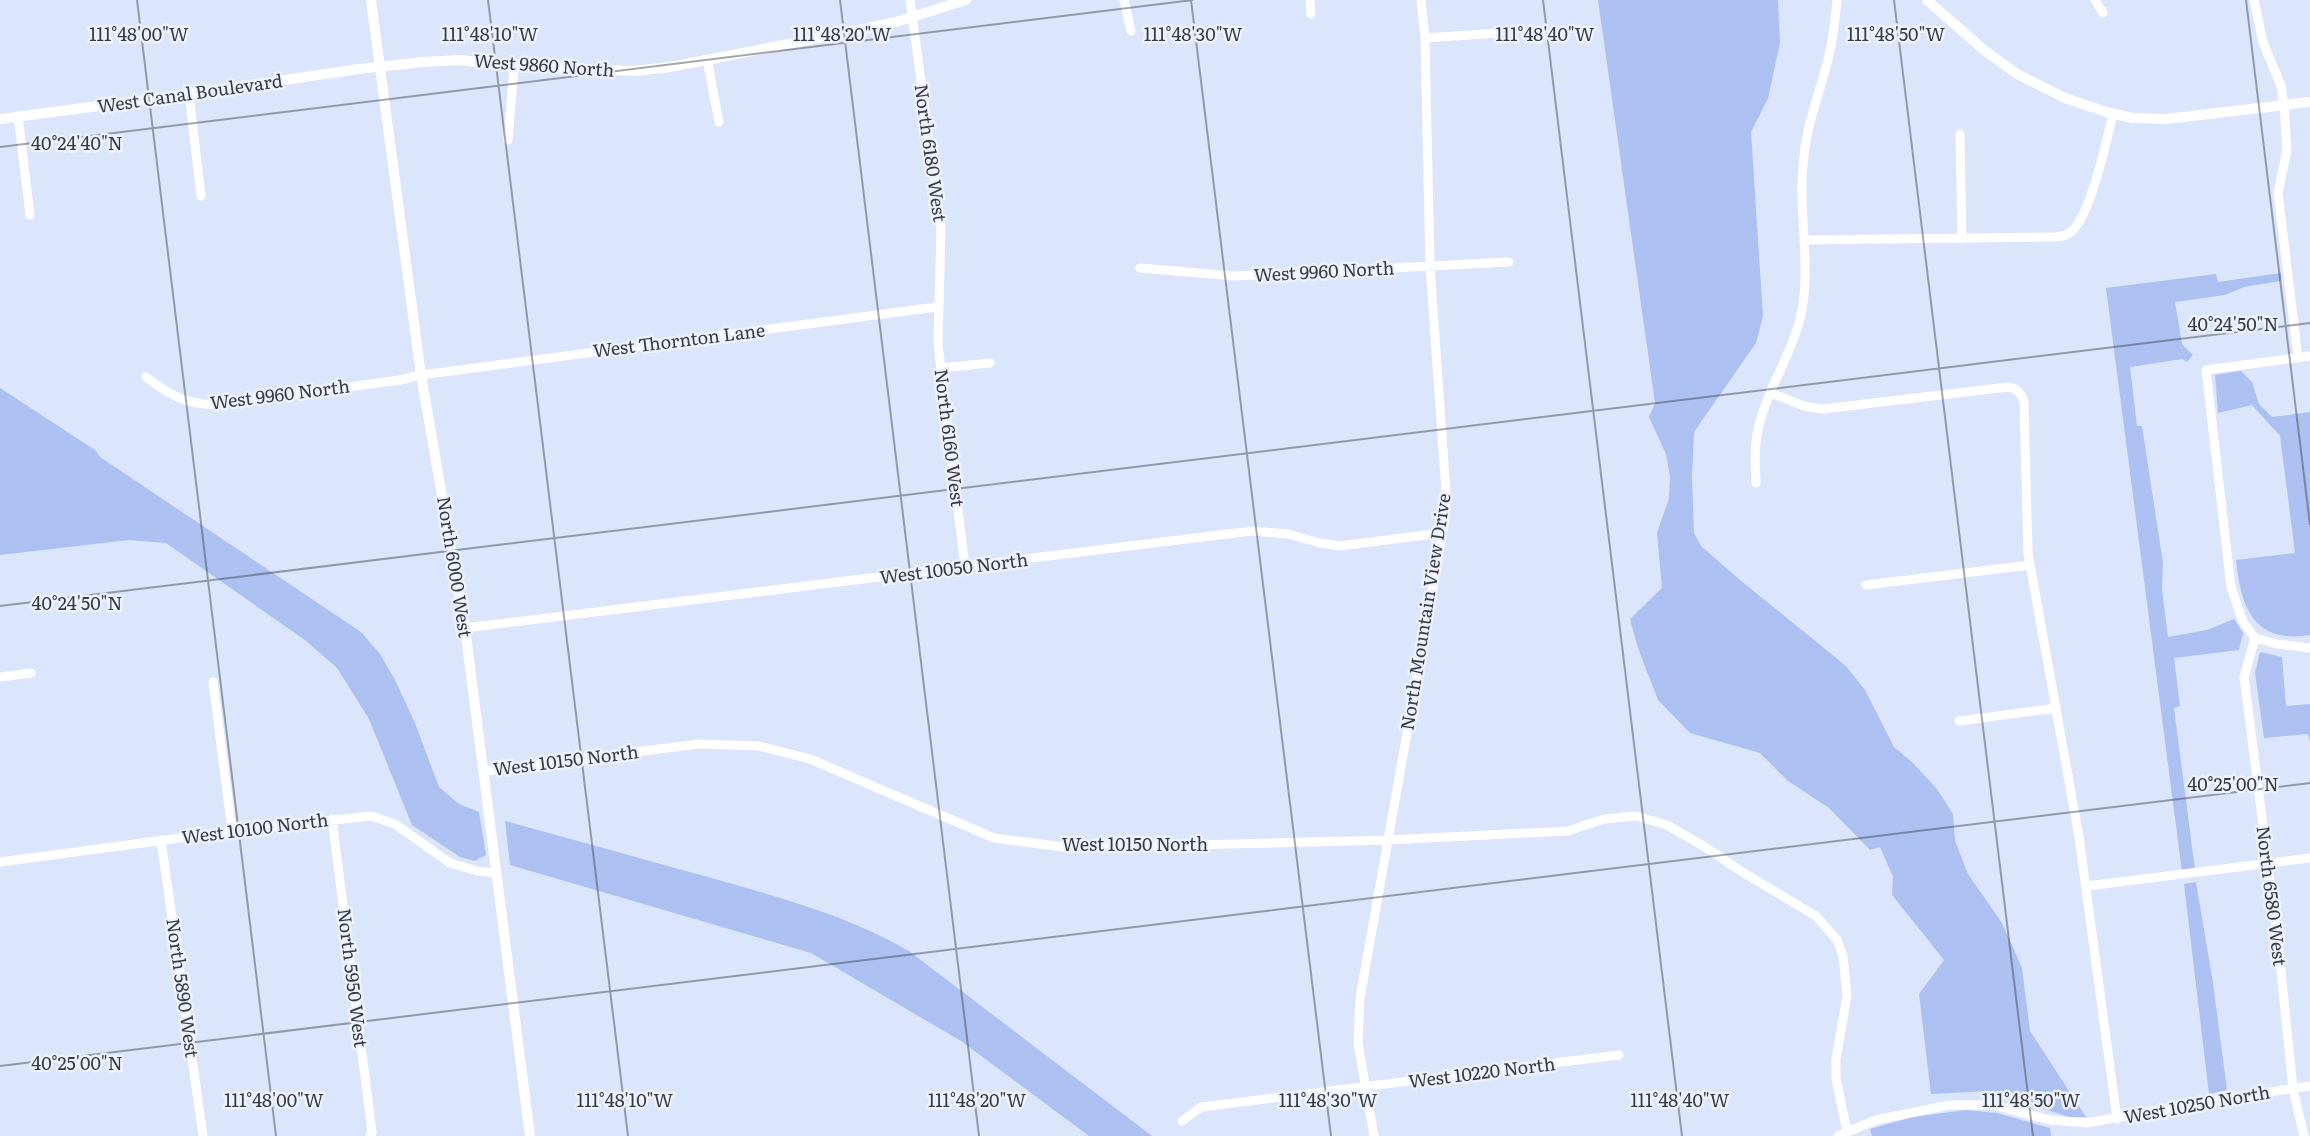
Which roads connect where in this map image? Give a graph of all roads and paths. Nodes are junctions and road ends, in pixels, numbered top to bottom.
1 (371, 0) edge
2 (910, 0) edge
3 (965, 0) edge
4 (1124, 0) edge
5 (1310, 0) edge
6 (1421, 0) edge
7 (1837, 0) edge
8 (1927, 0) edge
9 (2095, 0) edge
10 (2254, 0) edge
11 (2103, 13) dead end
12 (1311, 15) dead end
13 (912, 17) junction
14 (1131, 31) dead end
15 (1499, 33) dead end
16 (1425, 38) junction
17 (707, 59) junction
18 (379, 67) junction
19 (514, 67) junction
20 (189, 94) junction
21 (2310, 102) edge
22 (2284, 105) junction
23 (2113, 114) junction
24 (18, 116) junction
25 (0, 119) edge
26 (719, 122) dead end
27 (1960, 134) dead end
28 (508, 140) dead end
29 (201, 196) dead end
30 (30, 215) dead end
31 (1962, 239) junction
32 (1804, 240) junction
33 (1509, 262) dead end
34 (1430, 266) junction
35 (1140, 268) dead end
36 (937, 307) junction
37 (2310, 356) edge
38 (2298, 358) junction
39 (990, 363) dead end
40 (941, 368) junction
41 (421, 375) junction
42 (146, 377) dead end
43 (1771, 393) junction
44 (1756, 484) dead end
45 (1441, 533) junction
46 (2029, 565) junction
47 (965, 568) junction
48 (1866, 585) dead end
49 (465, 628) junction
50 (2255, 638) junction
51 (2310, 648) edge
52 (31, 673) dead end
53 (0, 677) edge
54 (212, 682) dead end
55 (2056, 708) junction
56 (1959, 721) dead end
57 (485, 771) junction
58 (332, 819) junction
59 (232, 831) junction
60 (161, 840) junction
61 (1388, 841) junction
62 (2310, 858) edge
63 (0, 862) edge
64 (2267, 863) junction
65 (496, 873) junction
66 (2087, 886) junction
67 (1619, 1055) dead end
68 (2310, 1086) edge
69 (1366, 1088) junction
70 (2293, 1089) junction
71 (2117, 1119) junction
72 (1182, 1121) dead end
73 (1843, 1133) edge
74 (203, 1136) edge
75 (370, 1136) edge
76 (530, 1136) edge
77 (1374, 1136) edge
78 (2304, 1136) edge

1 - 18 street, North 6000 West
2 - 13 street, North 6180 West
3 - 13 street
4 - 14 street
5 - 12 street
6 - 16 street, North Mountain View Drive
7 - 32 street
8 - 23 street
9 - 11 street
10 - 22 street
13 - 17 street, West 9860 North
13 - 36 street, North 6180 West
15 - 16 street
16 - 34 street, North Mountain View Drive
17 - 19 street, West 9860 North
17 - 26 street
18 - 19 street, West 9860 North
18 - 20 street, West Canal Boulevard
18 - 41 street, North 6000 West
19 - 28 street
20 - 24 street, West Canal Boulevard
20 - 29 street
21 - 22 street
22 - 23 street
22 - 38 street
23 - 31 street
24 - 25 street, West Canal Boulevard
24 - 30 street
27 - 31 street
31 - 32 street
32 - 43 street
33 - 34 street, West 9960 North
34 - 35 street, West 9960 North
34 - 45 street, North Mountain View Drive
36 - 40 street, North 6160 West
36 - 41 street, West Thornton Lane
37 - 38 street
38 - 50 street
39 - 40 street
40 - 47 street, North 6160 West
41 - 42 street, West 9960 North
41 - 49 street, North 6000 West
43 - 44 street
43 - 46 street
45 - 47 street, West 10050 North
45 - 61 street, North Mountain View Drive
46 - 48 street
46 - 55 street
47 - 49 street, West 10050 North
49 - 57 street, North 6000 West
50 - 51 street
50 - 64 street, North 6580 West
52 - 53 street
54 - 59 street
55 - 56 street
55 - 66 street
57 - 61 street, West 10150 North
57 - 65 street, North 6000 West
58 - 59 street, West 10100 North
58 - 65 street, West 10100 North
58 - 75 street, North 5950 West
59 - 60 street, West 10100 North
60 - 63 street, West 10100 North
60 - 74 street, North 5890 West
61 - 69 street, North Mountain View Drive
61 - 73 street, West 10150 North
62 - 64 street
64 - 66 street
64 - 70 street, North 6580 West
65 - 76 street, North 6000 West
66 - 71 street
67 - 69 street, West 10220 North
68 - 70 street, West 10250 North
69 - 72 street, West 10220 North
69 - 77 street, North Mountain View Drive
70 - 71 street, West 10250 North
70 - 78 street, North 6580 West
71 - 73 street, West 10250 North

